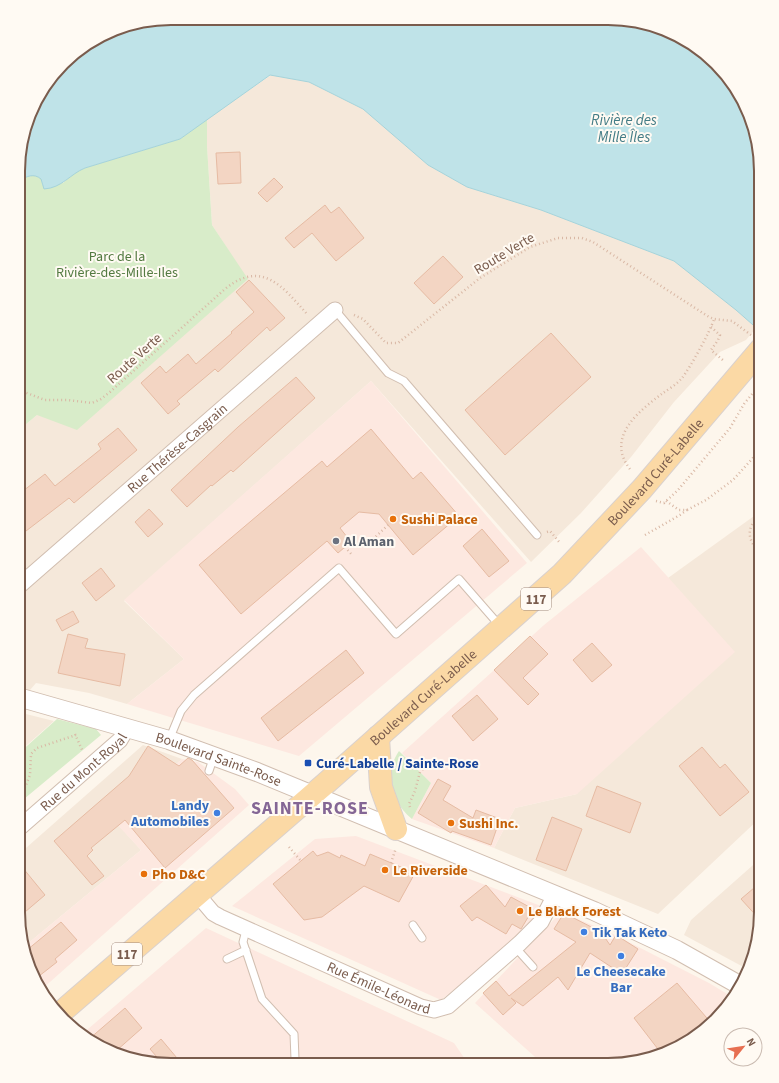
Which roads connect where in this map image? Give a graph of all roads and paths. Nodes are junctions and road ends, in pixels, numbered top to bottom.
1 (335, 310) joint
2 (352, 314) dead end
3 (311, 318) dead end
4 (714, 319) junction
5 (711, 326) junction
6 (754, 342) edge
7 (754, 351) edge
8 (724, 361) dead end
9 (25, 392) edge
10 (754, 392) edge
11 (754, 456) edge
12 (630, 469) dead end
13 (655, 500) dead end
14 (666, 502) junction
15 (687, 510) junction
16 (754, 522) edge
17 (388, 524) dead end
18 (550, 531) dead end
19 (645, 534) dead end
20 (538, 535) dead end
21 (370, 542) dead end
22 (560, 543) dead end
23 (754, 545) edge
24 (345, 547) dead end
25 (353, 556) dead end
26 (25, 581) edge
27 (502, 629) junction
28 (25, 699) edge
29 (127, 728) junction
30 (73, 729) dead end
31 (76, 734) junction
32 (378, 737) junction
33 (169, 740) junction
34 (83, 752) dead end
35 (435, 757) dead end
36 (25, 784) edge
37 (312, 795) junction
38 (410, 809) dead end
39 (25, 823) edge
40 (397, 836) junction
41 (289, 847) dead end
42 (300, 861) dead end
43 (391, 863) dead end
44 (197, 894) junction
45 (554, 895) junction
46 (413, 925) dead end
47 (246, 930) junction
48 (422, 938) dead end
49 (515, 947) junction
50 (246, 950) junction
51 (227, 959) dead end
52 (533, 967) dead end
53 (735, 983) edge
54 (63, 1010) edge
55 (292, 1058) edge

1 - 20 lane
1 - 26 street, Rue Thérèse-Casgrain
2 - 4 path, Route Verte
3 - 9 path, Route Verte
4 - 5 path
4 - 6 path, Route Verte
5 - 8 path
5 - 12 path
7 - 27 main road, Boulevard Curé-Labelle / 117
10 - 14 path, Boulevard Curé-Labelle
11 - 15 path
13 - 14 path, Boulevard Curé-Labelle
14 - 15 path
15 - 19 path
16 - 23 path
17 - 21 path
18 - 22 path
24 - 25 path
27 - 32 main road, Boulevard Curé-Labelle / 117
27 - 33 lane
28 - 29 street, Boulevard Sainte-Rose
29 - 33 street, Boulevard Sainte-Rose
29 - 39 street, Rue du Mont-Royal
30 - 31 path
31 - 34 path
31 - 36 path
32 - 37 main road, Boulevard Curé-Labelle / 117
32 - 40 main road
33 - 37 street, Boulevard Sainte-Rose
35 - 38 path
37 - 40 street, Boulevard Sainte-Rose
37 - 44 main road, Boulevard Curé-Labelle / 117
40 - 43 path
40 - 45 street, Boulevard Sainte-Rose
41 - 42 path
44 - 47 street, Rue Émile-Léonard
44 - 54 main road, Boulevard Curé-Labelle / 117
45 - 49 street, Rue Émile-Léonard
45 - 53 street, Boulevard Sainte-Rose
46 - 48 lane
47 - 49 street, Rue Émile-Léonard
47 - 50 lane
49 - 52 lane
50 - 51 lane
50 - 55 lane

